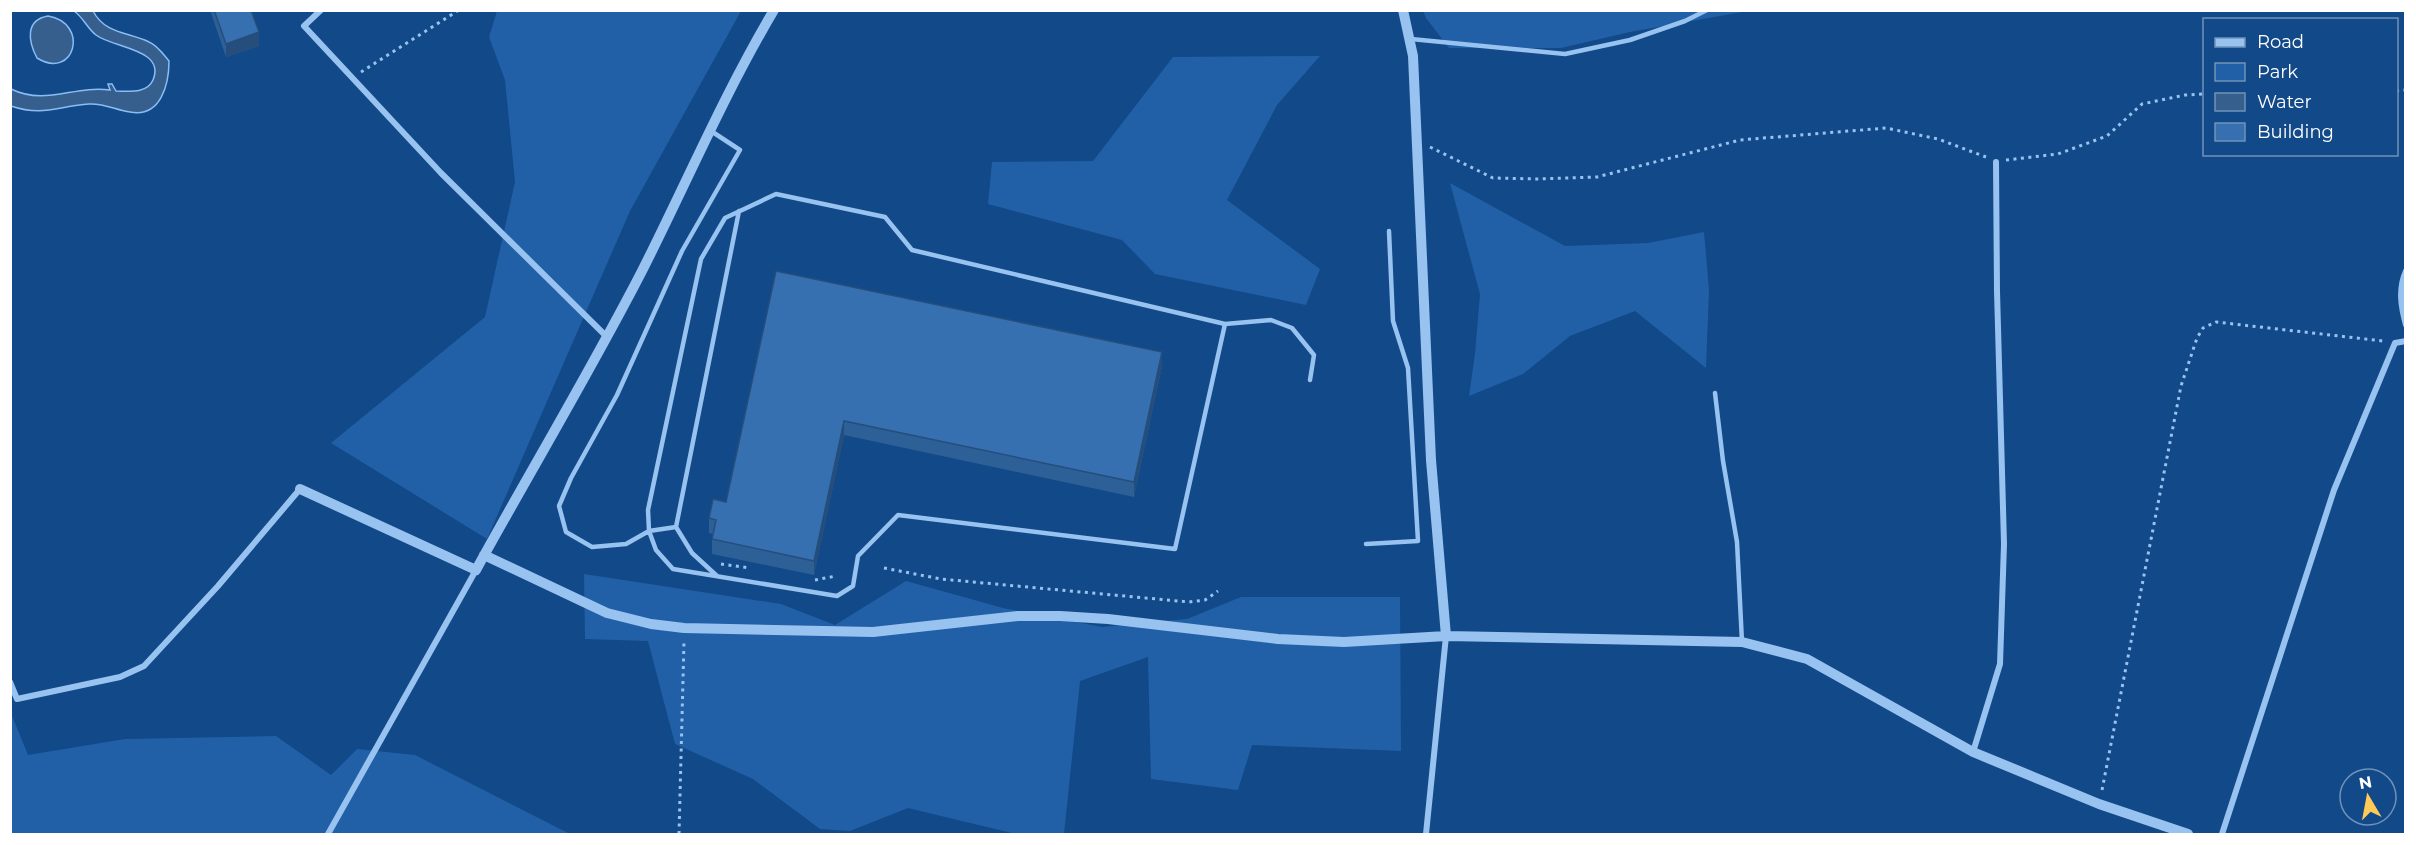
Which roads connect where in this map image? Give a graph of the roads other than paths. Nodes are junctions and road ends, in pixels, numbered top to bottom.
1 (321, 10) edge
2 (774, 10) edge
3 (1403, 10) edge
4 (1707, 10) edge
5 (1411, 39) junction
6 (711, 131) junction
7 (1996, 162) road end
8 (740, 211) junction
9 (1389, 231) dead end
10 (2406, 271) edge
11 (1225, 324) junction
12 (2406, 325) edge
13 (607, 337) junction
14 (2406, 341) edge
15 (1310, 380) dead end
16 (1715, 393) dead end
17 (300, 489) joint
18 (676, 527) junction
19 (650, 531) junction
20 (1366, 544) dead end
21 (484, 555) junction
22 (476, 570) junction
23 (717, 576) junction
24 (1446, 636) junction
25 (1742, 642) junction
26 (10, 682) edge
27 (1973, 752) junction
28 (328, 834) edge
29 (1426, 834) edge
30 (2188, 834) edge
31 (2222, 834) edge

1 - 13 street
2 - 6 street
3 - 5 street
4 - 5 lane
5 - 24 street
6 - 13 street
6 - 19 lane
7 - 27 street
8 - 11 lane
8 - 18 lane
8 - 19 lane
9 - 20 lane
10 - 12 street
11 - 15 lane
11 - 23 lane
13 - 21 street
14 - 31 street
16 - 25 lane
17 - 22 street
17 - 26 street
18 - 19 lane
18 - 23 lane
19 - 23 lane
21 - 22 street
21 - 24 street
22 - 28 street
24 - 25 street
24 - 29 street
25 - 27 street
27 - 30 street

